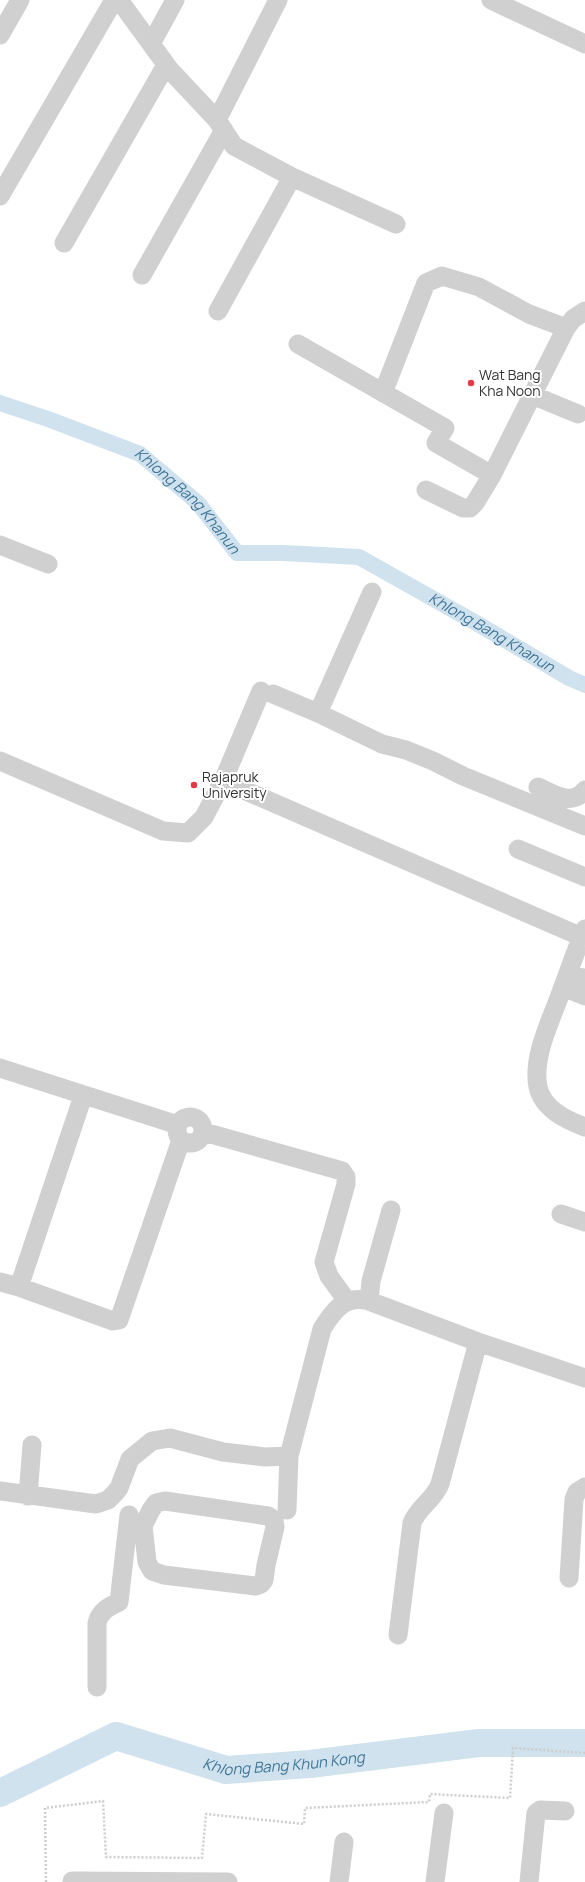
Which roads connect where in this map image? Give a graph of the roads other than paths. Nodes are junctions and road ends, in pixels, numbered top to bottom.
1 (20, 0) edge
2 (114, 0) edge
3 (119, 0) edge
4 (175, 0) edge
5 (278, 0) edge
6 (491, 0) edge
7 (0, 35) edge
8 (151, 44) junction
9 (585, 44) edge
10 (166, 66) junction
11 (220, 125) junction
12 (292, 177) junction
13 (0, 196) edge
14 (396, 224) dead end
15 (64, 244) dead end
16 (142, 275) dead end
17 (218, 311) dead end
18 (585, 311) edge
19 (566, 328) junction
20 (298, 344) dead end
21 (383, 392) junction
22 (532, 395) junction
23 (578, 414) dead end
24 (492, 475) junction
25 (426, 490) dead end
26 (0, 545) edge
27 (48, 564) dead end
28 (372, 592) dead end
29 (318, 713) junction
30 (0, 761) edge
31 (223, 781) junction
32 (538, 787) dead end
33 (585, 790) edge
34 (585, 826) edge
35 (518, 849) dead end
36 (585, 877) edge
37 (583, 933) edge
38 (572, 980) edge
39 (585, 996) edge
40 (0, 1068) edge
41 (83, 1096) junction
42 (585, 1127) edge
43 (179, 1133) junction
44 (391, 1210) dead end
45 (561, 1214) dead end
46 (585, 1222) edge
47 (0, 1282) edge
48 (19, 1287) junction
49 (347, 1301) junction
50 (369, 1302) junction
51 (478, 1342) junction
52 (585, 1378) edge
53 (32, 1445) dead end
54 (289, 1456) junction
55 (585, 1487) edge
56 (0, 1491) edge
57 (115, 1493) junction
58 (28, 1496) junction
59 (287, 1510) dead end
60 (136, 1521) junction
61 (569, 1578) dead end
62 (398, 1635) dead end
63 (97, 1687) dead end
64 (565, 1811) dead end
65 (444, 1813) dead end
66 (344, 1842) dead end
67 (72, 1881) dead end
68 (133, 1882) edge
69 (228, 1882) edge
70 (339, 1882) edge
71 (435, 1882) edge
72 (529, 1882) edge

1 - 7 street
2 - 13 street
3 - 8 street
4 - 8 street
5 - 11 street
6 - 9 street
8 - 10 street
10 - 11 street
10 - 15 street
11 - 12 street
11 - 16 street
12 - 14 street
12 - 17 street
18 - 19 street
19 - 21 street
19 - 22 street
20 - 21 street
21 - 24 street
22 - 23 street
22 - 24 street
24 - 25 street
26 - 27 street
28 - 29 street
29 - 31 street
29 - 34 street
30 - 31 street
31 - 37 street
32 - 33 street
35 - 36 street
37 - 38 street
38 - 39 street
38 - 42 street
40 - 41 street
41 - 43 street
41 - 48 street
43 - 48 street
43 - 49 street
44 - 50 street
45 - 46 street
47 - 48 street
49 - 50 street
49 - 54 street
50 - 51 street
51 - 52 street
51 - 62 street
53 - 58 street
54 - 57 street
54 - 59 street
55 - 61 street
56 - 58 street
57 - 58 street
57 - 60 street
60 - 60 street
60 - 63 street
64 - 72 street
65 - 71 street
66 - 70 street
67 - 68 street
68 - 69 street

